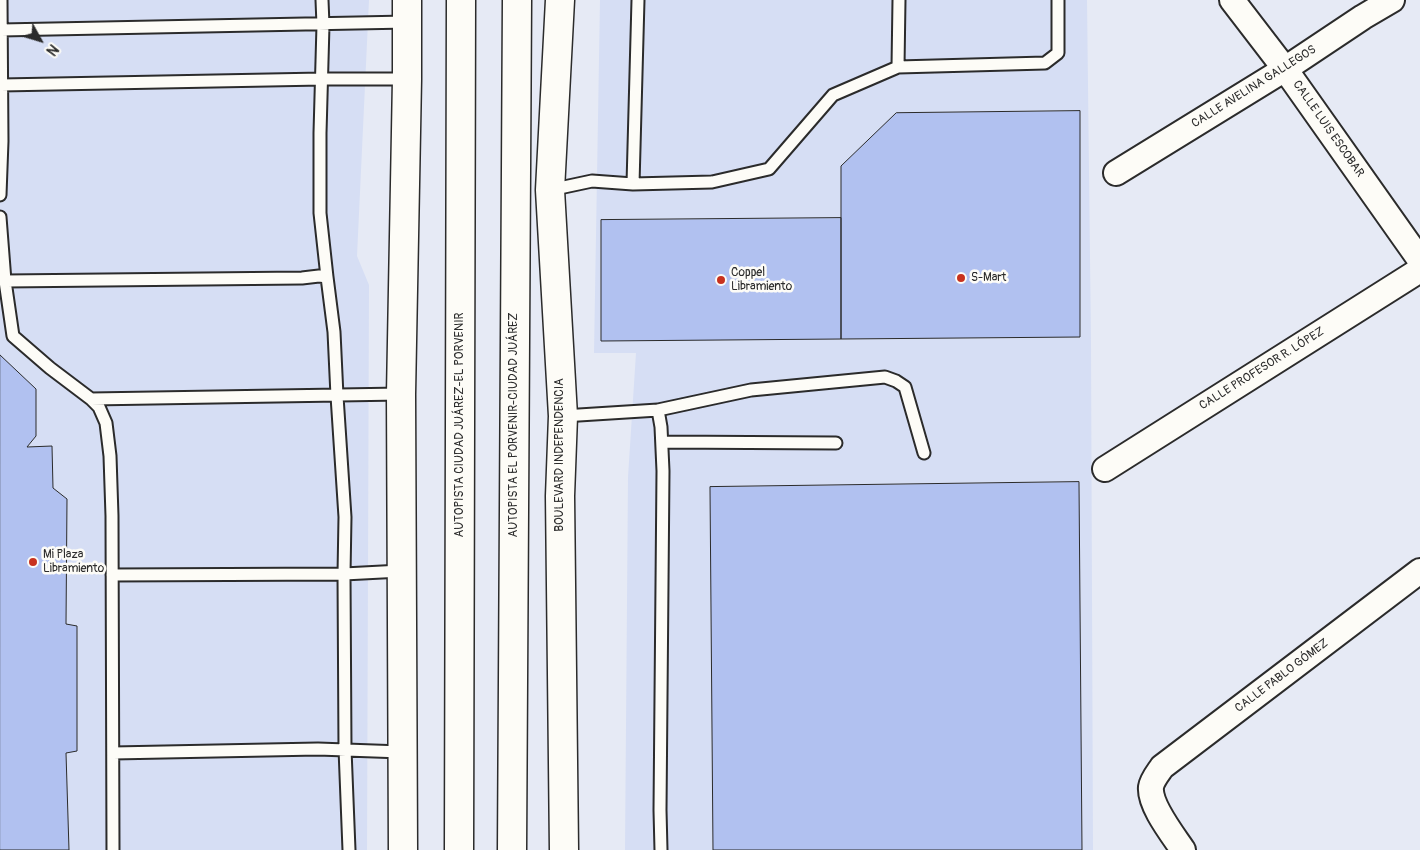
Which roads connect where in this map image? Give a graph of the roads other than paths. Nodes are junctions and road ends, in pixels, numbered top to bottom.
1 (1, 0) edge
2 (322, 0) edge
3 (461, 0) edge
4 (517, 0) edge
5 (560, 0) edge
6 (638, 0) edge
7 (899, 0) edge
8 (1058, 0) edge
9 (1232, 0) edge
10 (1392, 0) edge
11 (407, 11) edge
12 (323, 24) junction
13 (1, 30) junction
14 (898, 67) junction
15 (1285, 69) junction
16 (322, 78) junction
17 (408, 79) junction
18 (1, 85) edge
19 (1116, 173) dead end
20 (633, 184) junction
21 (550, 190) junction
22 (0, 195) edge
23 (0, 217) edge
24 (1420, 260) edge
25 (1420, 270) edge
26 (327, 278) junction
27 (5, 280) junction
28 (401, 394) junction
29 (337, 396) junction
30 (91, 400) junction
31 (658, 410) junction
32 (562, 416) junction
33 (662, 442) junction
34 (836, 443) dead end
35 (924, 453) dead end
36 (1105, 469) dead end
37 (401, 571) junction
38 (1420, 571) edge
39 (112, 574) junction
40 (344, 574) junction
41 (345, 749) junction
42 (402, 752) junction
43 (112, 753) junction
44 (113, 850) edge
45 (349, 850) edge
46 (403, 850) edge
47 (458, 850) edge
48 (512, 850) edge
49 (564, 850) edge
50 (661, 850) edge
51 (1183, 850) edge

1 - 13 lane
2 - 12 lane
3 - 47 main road, AUTOPISTA CIUDAD JUÁREZ-EL PORVENIR
4 - 48 main road, AUTOPISTA EL PORVENIR-CIUDAD JUÁREZ
5 - 21 main road, BOULEVARD INDEPENDENCIA
6 - 20 lane
7 - 14 lane
8 - 14 lane
9 - 15 street, CALLE LUIS ESCOBAR
10 - 15 street, CALLE AVELINA GALLEGOS
11 - 12 lane
11 - 17 main road
12 - 13 lane
12 - 16 lane
13 - 18 lane
14 - 20 lane
15 - 19 street, CALLE AVELINA GALLEGOS
15 - 24 street, CALLE LUIS ESCOBAR
16 - 17 lane
16 - 18 lane
16 - 26 lane
17 - 28 main road
18 - 22 lane
20 - 21 lane
21 - 32 main road, BOULEVARD INDEPENDENCIA
23 - 27 lane
25 - 36 street, CALLE PROFESOR R. LÓPEZ
26 - 27 lane
26 - 29 lane
27 - 30 lane
28 - 29 lane
28 - 37 main road
29 - 30 lane
29 - 40 lane
30 - 39 lane
31 - 32 lane
31 - 33 lane
31 - 35 lane
32 - 49 main road, BOULEVARD INDEPENDENCIA
33 - 34 lane
33 - 50 lane
37 - 40 lane
37 - 42 main road
38 - 51 street, CALLE PABLO GÓMEZ
39 - 40 lane
39 - 43 lane
40 - 41 lane
41 - 42 lane
41 - 43 lane
41 - 45 lane
42 - 46 main road
43 - 44 lane

